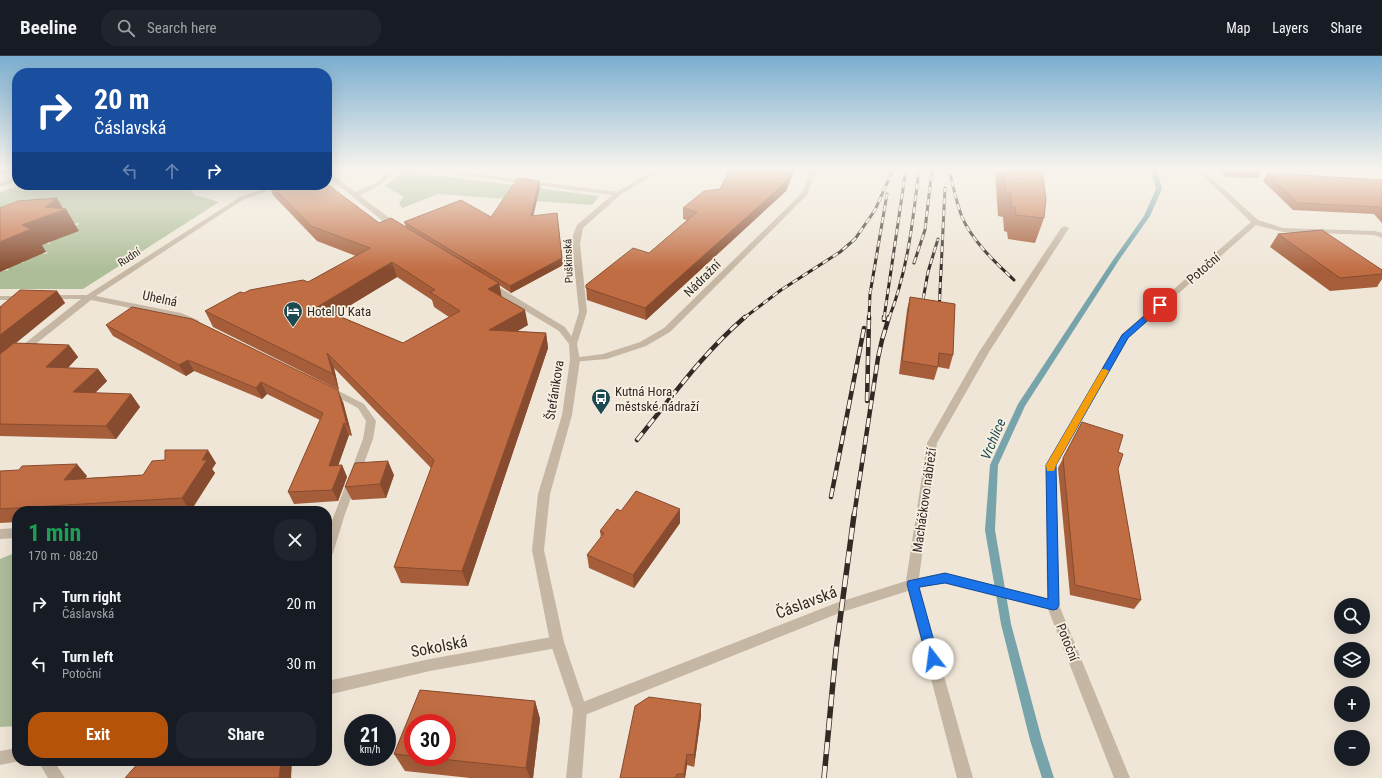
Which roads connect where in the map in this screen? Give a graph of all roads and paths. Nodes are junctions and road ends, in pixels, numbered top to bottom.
1 (235, 203) edge
2 (365, 203) edge
3 (608, 203) edge
4 (796, 203) edge
5 (1235, 203) edge
6 (1255, 222) junction
7 (1065, 228) dead end
8 (404, 233) edge
9 (1380, 234) edge
10 (483, 281) edge
11 (89, 297) junction
12 (0, 298) edge
13 (202, 325) edge
14 (573, 344) junction
15 (575, 360) junction
16 (0, 368) edge
17 (322, 386) edge
18 (333, 517) edge
19 (12, 533) edge
20 (0, 534) edge
21 (912, 584) junction
22 (1053, 605) junction
23 (557, 642) junction
24 (332, 687) edge
25 (580, 710) junction
26 (12, 756) edge
27 (0, 758) edge
28 (48, 766) edge
29 (56, 778) edge
30 (574, 778) edge
31 (965, 778) edge
32 (1122, 778) edge

1 - 11 street, Rudní
2 - 8 street
3 - 14 street, Puškinská
4 - 15 street, Nádražní
5 - 6 street
6 - 9 street
6 - 22 street, Potoční
7 - 21 street, Macháčkovo nábřeží
10 - 14 street, Štefánikova
11 - 12 street, Uhelná
11 - 13 street, Uhelná
11 - 16 street, Rudní
14 - 15 street, Štefánikova
15 - 23 street, Štefánikova
17 - 18 street
19 - 20 street
21 - 22 street, Čáslavská
21 - 25 street, Čáslavská
21 - 31 street, Macháčkovo nábřeží
22 - 32 street, Potoční
23 - 24 street, Sokolská
23 - 25 street
25 - 30 street
26 - 27 street
28 - 29 street

